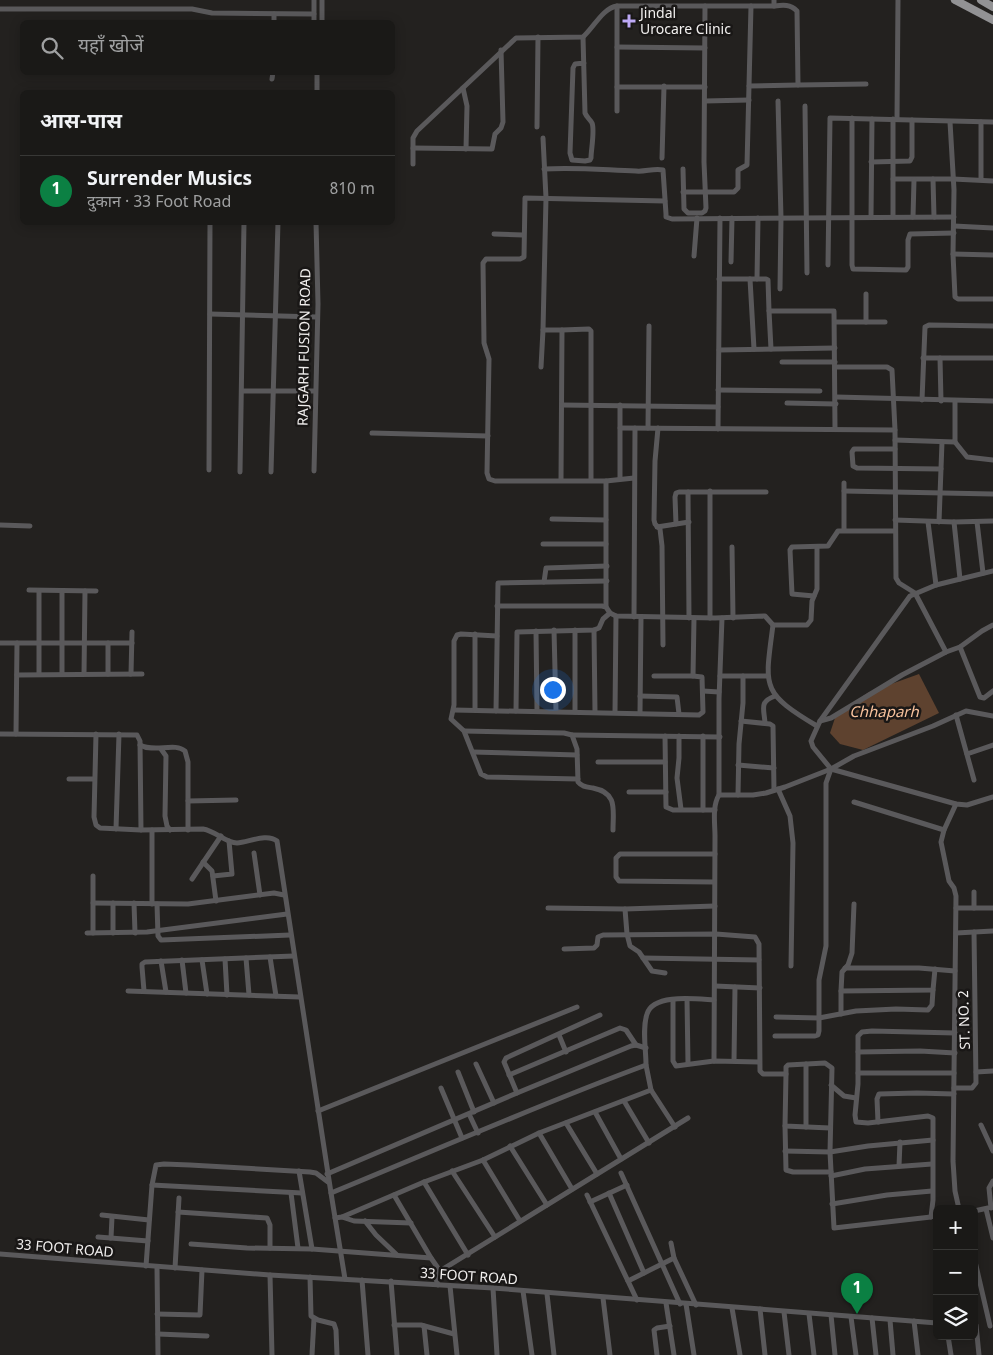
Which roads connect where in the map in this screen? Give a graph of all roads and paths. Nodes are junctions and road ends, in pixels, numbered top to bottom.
1 (314, 0) edge
2 (322, 0) edge
3 (898, 0) edge
4 (954, 0) edge
5 (980, 0) edge
6 (630, 3) edge
7 (774, 3) edge
8 (617, 6) junction
9 (705, 6) junction
10 (751, 6) junction
11 (993, 6) edge
12 (0, 8) edge
13 (274, 14) junction
14 (314, 14) junction
15 (274, 20) edge
16 (314, 20) edge
17 (322, 20) edge
18 (993, 20) edge
19 (538, 37) junction
20 (583, 37) junction
21 (617, 47) junction
22 (705, 48) junction
23 (502, 50) junction
24 (584, 63) junction
25 (317, 75) edge
26 (866, 84) dead end
27 (798, 85) junction
28 (664, 86) junction
29 (749, 86) junction
30 (617, 87) junction
31 (705, 87) junction
32 (463, 88) junction
33 (317, 90) edge
34 (749, 100) junction
35 (705, 101) junction
36 (778, 101) dead end
37 (805, 106) dead end
38 (617, 111) dead end
39 (852, 118) junction
40 (872, 119) junction
41 (895, 119) junction
42 (912, 120) junction
43 (950, 122) junction
44 (981, 122) junction
45 (993, 122) edge
46 (537, 126) dead end
47 (543, 138) dead end
48 (413, 148) junction
49 (466, 149) junction
50 (662, 158) dead end
51 (871, 162) junction
52 (892, 162) junction
53 (413, 164) dead end
54 (544, 169) junction
55 (683, 169) dead end
56 (893, 179) junction
57 (933, 179) junction
58 (953, 179) junction
59 (981, 179) junction
60 (914, 180) junction
61 (993, 181) edge
62 (683, 192) junction
63 (705, 192) junction
64 (546, 198) junction
65 (664, 201) junction
66 (807, 217) junction
67 (829, 217) junction
68 (853, 217) junction
69 (871, 217) junction
70 (893, 217) junction
71 (913, 217) junction
72 (934, 217) junction
73 (954, 217) junction
74 (697, 218) junction
75 (720, 218) junction
76 (732, 218) junction
77 (758, 218) junction
78 (782, 218) junction
79 (210, 225) edge
80 (244, 225) edge
81 (278, 225) edge
82 (316, 225) edge
83 (954, 226) junction
84 (993, 228) edge
85 (954, 233) junction
86 (494, 234) dead end
87 (523, 235) junction
88 (953, 254) junction
89 (993, 255) edge
90 (694, 256) dead end
91 (731, 262) dead end
92 (828, 265) dead end
93 (807, 272) dead end
94 (757, 278) junction
95 (719, 279) junction
96 (750, 279) junction
97 (780, 289) dead end
98 (866, 294) dead end
99 (993, 299) edge
100 (769, 311) junction
101 (210, 314) junction
102 (243, 315) junction
103 (276, 316) junction
104 (317, 317) junction
105 (835, 322) junction
106 (866, 322) junction
107 (885, 322) dead end
108 (650, 326) dead end
109 (993, 326) edge
110 (543, 330) junction
111 (562, 330) junction
112 (835, 348) junction
113 (754, 349) junction
114 (771, 349) junction
115 (719, 350) junction
116 (923, 358) junction
117 (940, 358) junction
118 (993, 358) edge
119 (782, 362) dead end
120 (835, 364) junction
121 (541, 366) dead end
122 (718, 390) junction
123 (242, 391) junction
124 (274, 391) junction
125 (315, 391) junction
126 (820, 391) dead end
127 (894, 400) junction
128 (922, 400) junction
129 (836, 401) junction
130 (941, 401) junction
131 (955, 401) junction
132 (993, 401) edge
133 (787, 403) dead end
134 (562, 405) junction
135 (591, 405) junction
136 (620, 405) junction
137 (648, 405) junction
138 (718, 407) junction
139 (620, 428) junction
140 (635, 428) junction
141 (648, 428) junction
142 (658, 428) junction
143 (836, 428) junction
144 (718, 429) junction
145 (895, 430) junction
146 (372, 434) dead end
147 (488, 436) junction
148 (895, 440) junction
149 (942, 442) junction
150 (954, 442) junction
151 (895, 449) junction
152 (993, 460) edge
153 (895, 468) junction
154 (941, 469) junction
155 (209, 470) dead end
156 (314, 471) dead end
157 (240, 472) dead end
158 (271, 472) dead end
159 (620, 478) junction
160 (634, 478) junction
161 (561, 480) junction
162 (591, 480) junction
163 (606, 480) junction
164 (844, 483) dead end
165 (844, 490) junction
166 (710, 491) junction
167 (688, 492) junction
168 (766, 492) dead end
169 (895, 493) junction
170 (940, 493) junction
171 (993, 494) edge
172 (552, 519) dead end
173 (606, 520) junction
174 (895, 520) junction
175 (993, 521) edge
176 (689, 522) junction
177 (928, 522) junction
178 (939, 522) junction
179 (954, 522) junction
180 (977, 522) junction
181 (676, 524) junction
182 (0, 525) edge
183 (30, 526) dead end
184 (658, 527) junction
185 (844, 530) junction
186 (895, 531) junction
187 (543, 544) dead end
188 (606, 544) junction
189 (732, 547) dead end
190 (817, 547) junction
191 (606, 566) junction
192 (993, 571) edge
193 (982, 573) junction
194 (960, 579) junction
195 (544, 582) junction
196 (607, 582) junction
197 (936, 585) junction
198 (29, 590) dead end
199 (38, 590) junction
200 (62, 591) junction
201 (85, 591) junction
202 (96, 591) dead end
203 (915, 593) junction
204 (814, 596) junction
205 (497, 606) junction
206 (606, 607) junction
207 (610, 613) junction
208 (616, 616) junction
209 (634, 617) junction
210 (640, 617) junction
211 (663, 617) junction
212 (692, 618) junction
213 (710, 618) junction
214 (722, 618) junction
215 (733, 618) junction
216 (773, 625) junction
217 (993, 625) edge
218 (554, 630) junction
219 (575, 630) junction
220 (594, 630) junction
221 (536, 631) junction
222 (132, 632) dead end
223 (476, 634) junction
224 (497, 636) junction
225 (0, 643) edge
226 (17, 643) junction
227 (39, 643) junction
228 (62, 643) junction
229 (85, 643) junction
230 (108, 643) junction
231 (132, 643) junction
232 (663, 645) dead end
233 (960, 648) junction
234 (946, 652) junction
235 (17, 674) junction
236 (39, 674) junction
237 (62, 674) junction
238 (84, 674) junction
239 (108, 674) junction
240 (131, 674) junction
241 (142, 674) dead end
242 (654, 676) dead end
243 (693, 676) junction
244 (720, 676) junction
245 (743, 676) junction
246 (767, 676) junction
247 (703, 691) junction
248 (993, 691) edge
249 (720, 692) junction
250 (640, 696) junction
251 (776, 696) junction
252 (454, 710) junction
253 (475, 710) junction
254 (496, 711) junction
255 (516, 711) junction
256 (537, 711) junction
257 (556, 712) junction
258 (575, 712) junction
259 (595, 712) junction
260 (615, 712) junction
261 (640, 713) junction
262 (679, 714) junction
263 (956, 716) junction
264 (993, 716) edge
265 (741, 721) junction
266 (764, 723) junction
267 (818, 723) junction
268 (464, 731) junction
269 (0, 734) edge
270 (16, 734) junction
271 (96, 734) junction
272 (119, 734) junction
273 (572, 735) junction
274 (665, 736) junction
275 (679, 736) junction
276 (703, 736) junction
277 (720, 736) junction
278 (140, 745) junction
279 (993, 745) edge
280 (161, 748) junction
281 (473, 752) junction
282 (967, 754) junction
283 (577, 755) junction
284 (598, 762) dead end
285 (665, 762) junction
286 (738, 765) junction
287 (774, 768) junction
288 (831, 769) junction
289 (69, 779) dead end
290 (94, 779) junction
291 (578, 779) junction
292 (974, 780) dead end
293 (776, 789) junction
294 (629, 792) dead end
295 (666, 792) junction
296 (719, 795) junction
297 (738, 795) junction
298 (993, 797) edge
299 (236, 800) dead end
300 (188, 801) junction
301 (854, 802) dead end
302 (956, 804) junction
303 (680, 809) junction
304 (702, 810) junction
305 (715, 810) junction
306 (116, 829) junction
307 (141, 830) junction
308 (152, 830) junction
309 (170, 830) junction
310 (188, 830) junction
311 (613, 830) dead end
312 (944, 830) junction
313 (220, 836) junction
314 (229, 841) junction
315 (254, 853) dead end
316 (715, 854) junction
317 (203, 862) junction
318 (93, 876) dead end
319 (213, 876) junction
320 (192, 879) dead end
321 (714, 882) junction
322 (974, 892) dead end
323 (260, 895) junction
324 (284, 895) junction
325 (216, 901) junction
326 (93, 903) junction
327 (113, 903) junction
328 (134, 904) junction
329 (155, 904) junction
330 (854, 904) dead end
331 (715, 906) junction
332 (548, 908) dead end
333 (956, 908) junction
334 (974, 908) junction
335 (993, 908) edge
336 (626, 909) junction
337 (287, 914) junction
338 (158, 931) junction
339 (993, 931) edge
340 (135, 932) junction
341 (956, 932) junction
342 (974, 932) junction
343 (113, 933) junction
344 (627, 934) junction
345 (716, 934) junction
346 (290, 935) junction
347 (564, 949) dead end
348 (294, 956) junction
349 (270, 957) junction
350 (246, 958) junction
351 (643, 958) junction
352 (225, 959) junction
353 (182, 960) junction
354 (202, 960) junction
355 (715, 960) junction
356 (759, 960) junction
357 (161, 961) junction
358 (791, 966) dead end
359 (845, 968) junction
360 (935, 969) junction
361 (955, 972) junction
362 (665, 973) dead end
363 (715, 986) junction
364 (735, 987) junction
365 (760, 988) junction
366 (841, 990) junction
367 (933, 990) junction
368 (128, 991) dead end
369 (144, 991) junction
370 (166, 992) junction
371 (186, 993) junction
372 (207, 994) junction
373 (227, 995) junction
374 (249, 995) junction
375 (276, 996) junction
376 (300, 997) junction
377 (688, 999) junction
378 (673, 1000) junction
379 (714, 1000) junction
380 (577, 1007) dead end
381 (841, 1014) junction
382 (600, 1015) dead end
383 (776, 1017) dead end
384 (819, 1018) junction
385 (955, 1033) junction
386 (559, 1035) junction
387 (775, 1036) dead end
388 (636, 1045) junction
389 (646, 1048) junction
390 (566, 1052) junction
391 (858, 1052) junction
392 (954, 1053) junction
393 (714, 1061) junction
394 (734, 1061) junction
395 (759, 1062) junction
396 (688, 1063) junction
397 (476, 1064) dead end
398 (646, 1064) junction
399 (806, 1064) junction
400 (993, 1071) edge
401 (458, 1072) dead end
402 (858, 1072) junction
403 (976, 1072) junction
404 (954, 1073) junction
405 (786, 1074) junction
406 (509, 1075) junction
407 (832, 1085) junction
408 (441, 1088) dead end
409 (954, 1088) junction
410 (651, 1090) junction
411 (517, 1093) junction
412 (954, 1094) junction
413 (856, 1098) junction
414 (624, 1101) junction
415 (494, 1103) junction
416 (318, 1111) junction
417 (595, 1112) junction
418 (472, 1113) junction
419 (688, 1118) dead end
420 (455, 1121) junction
421 (878, 1122) junction
422 (566, 1123) junction
423 (981, 1125) dead end
424 (785, 1126) junction
425 (806, 1127) junction
426 (675, 1128) junction
427 (830, 1128) junction
428 (478, 1133) junction
429 (540, 1133) junction
430 (462, 1138) junction
431 (933, 1140) junction
432 (649, 1142) junction
433 (900, 1142) junction
434 (510, 1146) junction
435 (785, 1151) junction
436 (993, 1151) edge
437 (830, 1152) junction
438 (621, 1159) junction
439 (483, 1160) junction
440 (932, 1164) junction
441 (900, 1166) junction
442 (299, 1171) junction
443 (452, 1171) junction
444 (621, 1173) dead end
445 (327, 1174) junction
446 (597, 1174) junction
447 (831, 1174) junction
448 (993, 1181) edge
449 (328, 1182) junction
450 (424, 1182) junction
451 (152, 1185) junction
452 (627, 1185) junction
453 (572, 1189) junction
454 (932, 1191) junction
455 (292, 1193) junction
456 (302, 1193) junction
457 (330, 1193) junction
458 (609, 1193) junction
459 (394, 1195) junction
460 (587, 1195) dead end
461 (179, 1198) dead end
462 (590, 1202) junction
463 (832, 1204) junction
464 (546, 1205) junction
465 (933, 1205) edge
466 (958, 1205) edge
467 (990, 1208) edge
468 (178, 1212) junction
469 (102, 1216) dead end
470 (933, 1216) edge
471 (112, 1217) junction
472 (342, 1217) junction
473 (335, 1218) junction
474 (149, 1220) junction
475 (365, 1221) junction
476 (520, 1221) junction
477 (411, 1223) junction
478 (495, 1237) junction
479 (98, 1238) dead end
480 (111, 1238) junction
481 (993, 1238) edge
482 (148, 1240) junction
483 (670, 1243) dead end
484 (191, 1244) dead end
485 (270, 1248) junction
486 (298, 1248) junction
487 (312, 1249) junction
488 (339, 1252) junction
489 (0, 1254) edge
490 (468, 1255) junction
491 (397, 1256) junction
492 (431, 1258) junction
493 (674, 1258) junction
494 (663, 1264) junction
495 (146, 1266) junction
496 (157, 1267) junction
497 (175, 1268) junction
498 (202, 1270) junction
499 (440, 1271) junction
500 (978, 1272) edge
501 (644, 1273) junction
502 (270, 1275) junction
503 (310, 1277) junction
504 (345, 1279) junction
505 (362, 1280) junction
506 (391, 1281) junction
507 (628, 1281) junction
508 (438, 1285) junction
509 (450, 1286) junction
510 (493, 1288) junction
511 (523, 1291) junction
512 (547, 1294) junction
513 (603, 1298) junction
514 (637, 1300) junction
515 (666, 1303) junction
516 (683, 1304) junction
517 (696, 1305) junction
518 (732, 1308) junction
519 (760, 1309) junction
520 (784, 1312) junction
521 (157, 1314) junction
522 (809, 1314) junction
523 (831, 1315) junction
524 (851, 1317) junction
525 (314, 1318) junction
526 (872, 1318) junction
527 (890, 1320) junction
528 (914, 1321) junction
529 (933, 1323) edge
530 (394, 1325) junction
531 (978, 1325) edge
532 (424, 1326) junction
533 (670, 1326) junction
534 (992, 1326) edge
535 (158, 1334) junction
536 (454, 1334) junction
537 (207, 1336) dead end
538 (948, 1340) edge
539 (977, 1340) edge
540 (158, 1355) edge
541 (272, 1355) edge
542 (312, 1355) edge
543 (336, 1355) edge
544 (368, 1355) edge
545 (397, 1355) edge
546 (427, 1355) edge
547 (456, 1355) edge
548 (498, 1355) edge
549 (532, 1355) edge
550 (554, 1355) edge
551 (610, 1355) edge
552 (657, 1355) edge
553 (674, 1355) edge
554 (694, 1355) edge
555 (740, 1355) edge
556 (765, 1355) edge
557 (789, 1355) edge
558 (814, 1355) edge
559 (835, 1355) edge
560 (856, 1355) edge
561 (876, 1355) edge
562 (893, 1355) edge
563 (918, 1355) edge
564 (950, 1355) edge
565 (979, 1355) edge

1 - 14 street
2 - 17 street
3 - 41 street
4 - 18 main road
5 - 11 main road
6 - 8 street
6 - 9 street
7 - 10 street
7 - 27 street
8 - 20 street
8 - 21 street
9 - 10 street
9 - 22 street
10 - 29 street
12 - 13 street
13 - 14 street
13 - 15 street
14 - 16 street
19 - 20 street
19 - 23 street
19 - 46 street
20 - 24 street
21 - 22 street
21 - 30 street
22 - 31 street
23 - 32 street
23 - 49 street
24 - 24 street
25 - 33 street
26 - 27 street
27 - 29 street
28 - 30 street
28 - 31 street
28 - 50 street
29 - 34 street
30 - 38 street
31 - 35 street
32 - 48 street
32 - 49 street
34 - 35 street
34 - 63 street
35 - 63 street
36 - 78 street
37 - 66 street
39 - 40 street
39 - 67 street
39 - 68 street
40 - 41 street
40 - 51 street
41 - 42 street
41 - 52 street
42 - 43 street
42 - 52 street
43 - 44 street
43 - 58 street
44 - 45 street
44 - 59 street
47 - 54 street
48 - 49 street
48 - 53 street
51 - 52 street
51 - 69 street
52 - 56 street
54 - 64 street
54 - 65 street
55 - 62 street
56 - 60 street
56 - 70 street
57 - 58 street
57 - 60 street
57 - 72 street
58 - 59 street
58 - 73 street
59 - 61 street
60 - 71 street
62 - 63 street
62 - 63 street
64 - 65 street
64 - 87 street
64 - 110 street
65 - 74 street
66 - 67 street
66 - 78 street
66 - 93 street
67 - 68 street
67 - 92 street
68 - 69 street
68 - 85 street
69 - 70 street
70 - 71 street
71 - 72 street
72 - 73 street
73 - 83 street
74 - 75 street
74 - 90 street
75 - 76 street
75 - 95 street
76 - 77 street
76 - 91 street
77 - 78 street
77 - 94 street
78 - 97 street
79 - 101 street
80 - 102 street
81 - 103 street
82 - 104 street, RAJGARH FUSION ROAD
83 - 84 street
83 - 85 street
85 - 88 street
86 - 87 street
87 - 147 street
88 - 89 street
88 - 99 street
94 - 96 street
94 - 100 street
95 - 96 street
95 - 115 street
96 - 113 street
98 - 106 street
100 - 105 street
100 - 114 street
101 - 102 street
101 - 155 street
102 - 103 street
102 - 123 street
103 - 104 street
103 - 124 street
104 - 125 street, RAJGARH FUSION ROAD
105 - 106 street
105 - 112 street
106 - 107 street
108 - 137 street
109 - 116 street
110 - 111 street
110 - 121 street
111 - 134 street
111 - 135 street
112 - 114 street
112 - 120 street
113 - 114 street
113 - 115 street
115 - 122 street
116 - 117 street
116 - 128 street
117 - 118 street
117 - 130 street
119 - 120 street
120 - 127 street
120 - 129 street
122 - 126 street
122 - 138 street
123 - 124 street
123 - 157 street
124 - 125 street
124 - 158 street
125 - 156 street, RAJGARH FUSION ROAD
127 - 128 street
127 - 129 street
127 - 145 street
128 - 130 street
129 - 133 street
129 - 143 street
130 - 131 street
131 - 132 street
131 - 150 street
134 - 135 street
134 - 161 street
135 - 136 street
135 - 162 street
136 - 137 street
136 - 139 street
137 - 138 street
137 - 141 street
138 - 144 street
139 - 140 street
139 - 159 street
140 - 141 street
140 - 160 street
141 - 142 street
142 - 144 street
142 - 184 street
143 - 144 street
143 - 145 street
145 - 148 street
146 - 147 street
147 - 161 street
148 - 149 street
148 - 151 street
149 - 150 street
149 - 154 street
150 - 152 street
151 - 153 street
151 - 153 street
153 - 154 street
153 - 169 street
154 - 170 street
159 - 160 street
159 - 163 street
160 - 209 street
161 - 162 street
162 - 163 street
163 - 173 street
164 - 165 street
165 - 169 street
165 - 185 street
166 - 167 street
166 - 168 street
166 - 213 street
167 - 176 street
167 - 181 street
169 - 170 street
169 - 174 street
170 - 171 street
170 - 178 street
172 - 173 street
173 - 188 street
174 - 177 street
174 - 186 street
175 - 180 street
176 - 181 street
176 - 212 street
177 - 178 street
177 - 197 street
178 - 179 street
179 - 180 street
179 - 194 street
180 - 193 street
181 - 184 street
182 - 183 street
184 - 211 street
185 - 186 street
185 - 190 street
186 - 203 street
187 - 188 street
188 - 191 street
189 - 215 street
190 - 204 street
190 - 204 street
191 - 195 street
191 - 196 street
192 - 193 street
193 - 194 street
194 - 197 street
195 - 196 street
195 - 205 street
196 - 206 street
197 - 203 street
198 - 199 street
199 - 200 street
199 - 227 street
200 - 201 street
200 - 228 street
201 - 202 street
201 - 229 street
203 - 234 street
203 - 267 street
204 - 216 street
205 - 206 street
205 - 224 street
206 - 207 street
207 - 208 street
207 - 220 street
208 - 209 street
208 - 260 street
209 - 210 street
210 - 211 street
210 - 250 street
211 - 212 street
211 - 232 street
212 - 213 street
212 - 243 street
213 - 214 street
214 - 215 street
214 - 244 street
215 - 216 street
216 - 246 street
217 - 233 street
218 - 219 street
218 - 221 street
218 - 257 street
219 - 220 street
219 - 258 street
220 - 259 street
221 - 255 street
221 - 256 street
222 - 231 street
223 - 224 street
223 - 252 street
223 - 253 street
224 - 254 street
225 - 226 street
226 - 227 street
226 - 235 street
227 - 228 street
227 - 236 street
228 - 229 street
228 - 237 street
229 - 230 street
229 - 238 street
230 - 231 street
230 - 239 street
231 - 240 street
233 - 234 street
233 - 248 street
234 - 267 street
235 - 236 street
235 - 270 street
236 - 237 street
237 - 238 street
238 - 239 street
239 - 240 street
240 - 241 street
242 - 243 street
243 - 247 street
244 - 245 street
244 - 249 street
245 - 246 street
245 - 265 street
246 - 251 street
247 - 249 street
247 - 262 street
249 - 277 street
250 - 261 street
250 - 262 street
251 - 266 street
251 - 267 street
252 - 253 street
252 - 268 street
253 - 254 street
254 - 255 street
255 - 256 street
256 - 257 street
257 - 258 street
258 - 259 street
259 - 260 street
260 - 261 street
261 - 262 street
263 - 264 street
263 - 282 street
263 - 288 street
265 - 266 street
265 - 286 street
266 - 287 street
267 - 288 street
268 - 273 street
268 - 281 street
269 - 270 street
270 - 271 street
271 - 272 street
271 - 290 street
272 - 278 street
272 - 306 street
273 - 274 street
273 - 283 street
274 - 275 street
274 - 285 street
275 - 276 street
275 - 303 street
276 - 277 street
276 - 304 street
277 - 296 street
278 - 280 street
278 - 307 street
279 - 282 street
280 - 300 street
280 - 309 street
281 - 283 street
281 - 291 street
282 - 292 street
283 - 291 street
284 - 285 street
285 - 295 street
286 - 287 street
286 - 297 street
287 - 293 street
288 - 293 street
288 - 302 street
288 - 384 street
289 - 290 street
290 - 306 street
291 - 311 street
293 - 297 street
293 - 358 street
294 - 295 street
295 - 303 street
296 - 297 street
296 - 305 street
298 - 302 street
299 - 300 street
300 - 310 street
301 - 312 street
302 - 312 street
303 - 304 street
304 - 305 street
305 - 316 street
306 - 307 street
307 - 308 street
308 - 309 street
308 - 329 street
309 - 310 street
310 - 313 street
312 - 333 street
313 - 314 street
313 - 317 street
314 - 319 street
314 - 324 street
315 - 323 street
316 - 321 street
316 - 321 street
317 - 319 street
317 - 320 street
318 - 326 street
319 - 325 street
321 - 331 street
322 - 334 street
323 - 324 street
323 - 325 street
324 - 337 street
325 - 329 street
326 - 327 street
326 - 343 street
327 - 328 street
327 - 343 street
328 - 329 street
328 - 340 street
329 - 338 street
330 - 359 street
331 - 336 street
331 - 345 street
332 - 336 street
333 - 334 street
333 - 341 street
334 - 335 street
336 - 344 street
337 - 338 street
337 - 346 street
338 - 340 street
338 - 346 street
339 - 342 street
340 - 343 street
341 - 342 street
341 - 361 street
342 - 403 street, ST. NO. 2
344 - 345 street
344 - 347 street
344 - 351 street
345 - 355 street
345 - 356 street
346 - 348 street
348 - 349 street
348 - 376 street
349 - 350 street
349 - 375 street
350 - 352 street
350 - 374 street
351 - 355 street
351 - 362 street
352 - 354 street
352 - 373 street
353 - 354 street
353 - 357 street
353 - 371 street
354 - 372 street
355 - 356 street
355 - 363 street
356 - 365 street
357 - 369 street
357 - 370 street
359 - 360 street
359 - 366 street
360 - 361 street
360 - 367 street
361 - 385 street
363 - 364 street
363 - 379 street
364 - 365 street
364 - 394 street
365 - 395 street
366 - 367 street
366 - 381 street
367 - 381 street
368 - 369 street
369 - 370 street
370 - 371 street
371 - 372 street
372 - 373 street
373 - 374 street
374 - 375 street
375 - 376 street
376 - 416 street
377 - 378 street
377 - 379 street
377 - 396 street
378 - 389 street
378 - 396 street
379 - 393 street
380 - 416 street
381 - 384 street
382 - 386 street
383 - 384 street
384 - 387 street
385 - 391 street
385 - 392 street
386 - 390 street
386 - 406 street
388 - 389 street
388 - 390 street
388 - 411 street
389 - 398 street
390 - 406 street
391 - 392 street
391 - 402 street
392 - 404 street
393 - 394 street
393 - 396 street
394 - 395 street
395 - 405 street
397 - 415 street
398 - 410 street
398 - 428 street
399 - 405 street
399 - 407 street
399 - 425 street
400 - 403 street
401 - 418 street
402 - 404 street
402 - 413 street
403 - 409 street
404 - 409 street
405 - 424 street
406 - 411 street
407 - 413 street
407 - 427 street
408 - 420 street
409 - 412 street
410 - 414 street
410 - 426 street
411 - 415 street
412 - 421 street
412 - 466 street
413 - 421 street
414 - 417 street
414 - 432 street
415 - 418 street
416 - 445 street
417 - 422 street
417 - 438 street
418 - 420 street
418 - 428 street
419 - 426 street
420 - 430 street
420 - 445 street
421 - 431 street
422 - 429 street
422 - 446 street
423 - 436 street
424 - 425 street
424 - 435 street
425 - 427 street
426 - 432 street
427 - 437 street
428 - 430 street
429 - 434 street
429 - 453 street
430 - 457 street
431 - 433 street
431 - 440 street
432 - 438 street
433 - 437 street
433 - 441 street
434 - 439 street
434 - 464 street
435 - 437 street
435 - 447 street
437 - 447 street
438 - 446 street
439 - 443 street
439 - 476 street
440 - 441 street
440 - 454 street
441 - 447 street
442 - 449 street
442 - 451 street
442 - 456 street
443 - 450 street
443 - 478 street
444 - 452 street
445 - 449 street
446 - 453 street
447 - 463 street
448 - 467 street
449 - 457 street
450 - 459 street
450 - 490 street
451 - 455 street
451 - 474 street
452 - 458 street
452 - 494 street
453 - 464 street
454 - 463 street
454 - 465 street
455 - 456 street
455 - 486 street
456 - 487 street
457 - 473 street
458 - 462 street
458 - 501 street
459 - 472 street
459 - 477 street
460 - 462 street
461 - 468 street
462 - 507 street
463 - 470 street
464 - 476 street
467 - 481 street
468 - 485 street
468 - 497 street
469 - 471 street
471 - 474 street
471 - 480 street
472 - 473 street
472 - 475 street
473 - 488 street
474 - 482 street
475 - 477 street
475 - 491 street
476 - 478 street
477 - 492 street
478 - 490 street
479 - 480 street
480 - 482 street
482 - 495 street
483 - 493 street
484 - 485 street
485 - 486 street
486 - 487 street
487 - 488 street
488 - 491 street
488 - 504 street
489 - 495 street, 33 FOOT ROAD
490 - 499 street
491 - 492 street
492 - 499 street
493 - 494 street
493 - 517 street
494 - 501 street
494 - 516 street
495 - 496 street, 33 FOOT ROAD
496 - 497 street, 33 FOOT ROAD
496 - 521 street
497 - 498 street, 33 FOOT ROAD
498 - 502 street, 33 FOOT ROAD
498 - 521 street
499 - 508 street
500 - 534 street
501 - 507 street
502 - 503 street, 33 FOOT ROAD
502 - 541 street
503 - 504 street, 33 FOOT ROAD
503 - 525 street
504 - 505 street, 33 FOOT ROAD
505 - 506 street, 33 FOOT ROAD
505 - 544 street
506 - 508 street, 33 FOOT ROAD
506 - 530 street
507 - 514 street
508 - 509 street, 33 FOOT ROAD
509 - 510 street, 33 FOOT ROAD
509 - 536 street
510 - 511 street, 33 FOOT ROAD
510 - 548 street
511 - 512 street, 33 FOOT ROAD
511 - 549 street
512 - 513 street, 33 FOOT ROAD
512 - 550 street
513 - 514 street, 33 FOOT ROAD
513 - 551 street
514 - 515 street, 33 FOOT ROAD
515 - 516 street, 33 FOOT ROAD
515 - 533 street
516 - 517 street, 33 FOOT ROAD
516 - 554 street
517 - 518 street, 33 FOOT ROAD
518 - 519 street, 33 FOOT ROAD
518 - 555 street
519 - 520 street, 33 FOOT ROAD
519 - 556 street
520 - 522 street, 33 FOOT ROAD
520 - 557 street
521 - 535 street
522 - 523 street, 33 FOOT ROAD
522 - 558 street
523 - 524 street, 33 FOOT ROAD
523 - 559 street
524 - 526 street, 33 FOOT ROAD
524 - 560 street
525 - 542 street
525 - 543 street
526 - 527 street, 33 FOOT ROAD
526 - 561 street
527 - 528 street, 33 FOOT ROAD
527 - 562 street
528 - 529 street, 33 FOOT ROAD
528 - 563 street
530 - 532 street
530 - 545 street
531 - 534 street
532 - 536 street
532 - 546 street
533 - 552 street
533 - 553 street
535 - 537 street
535 - 540 street
536 - 547 street
538 - 564 street
539 - 565 street

